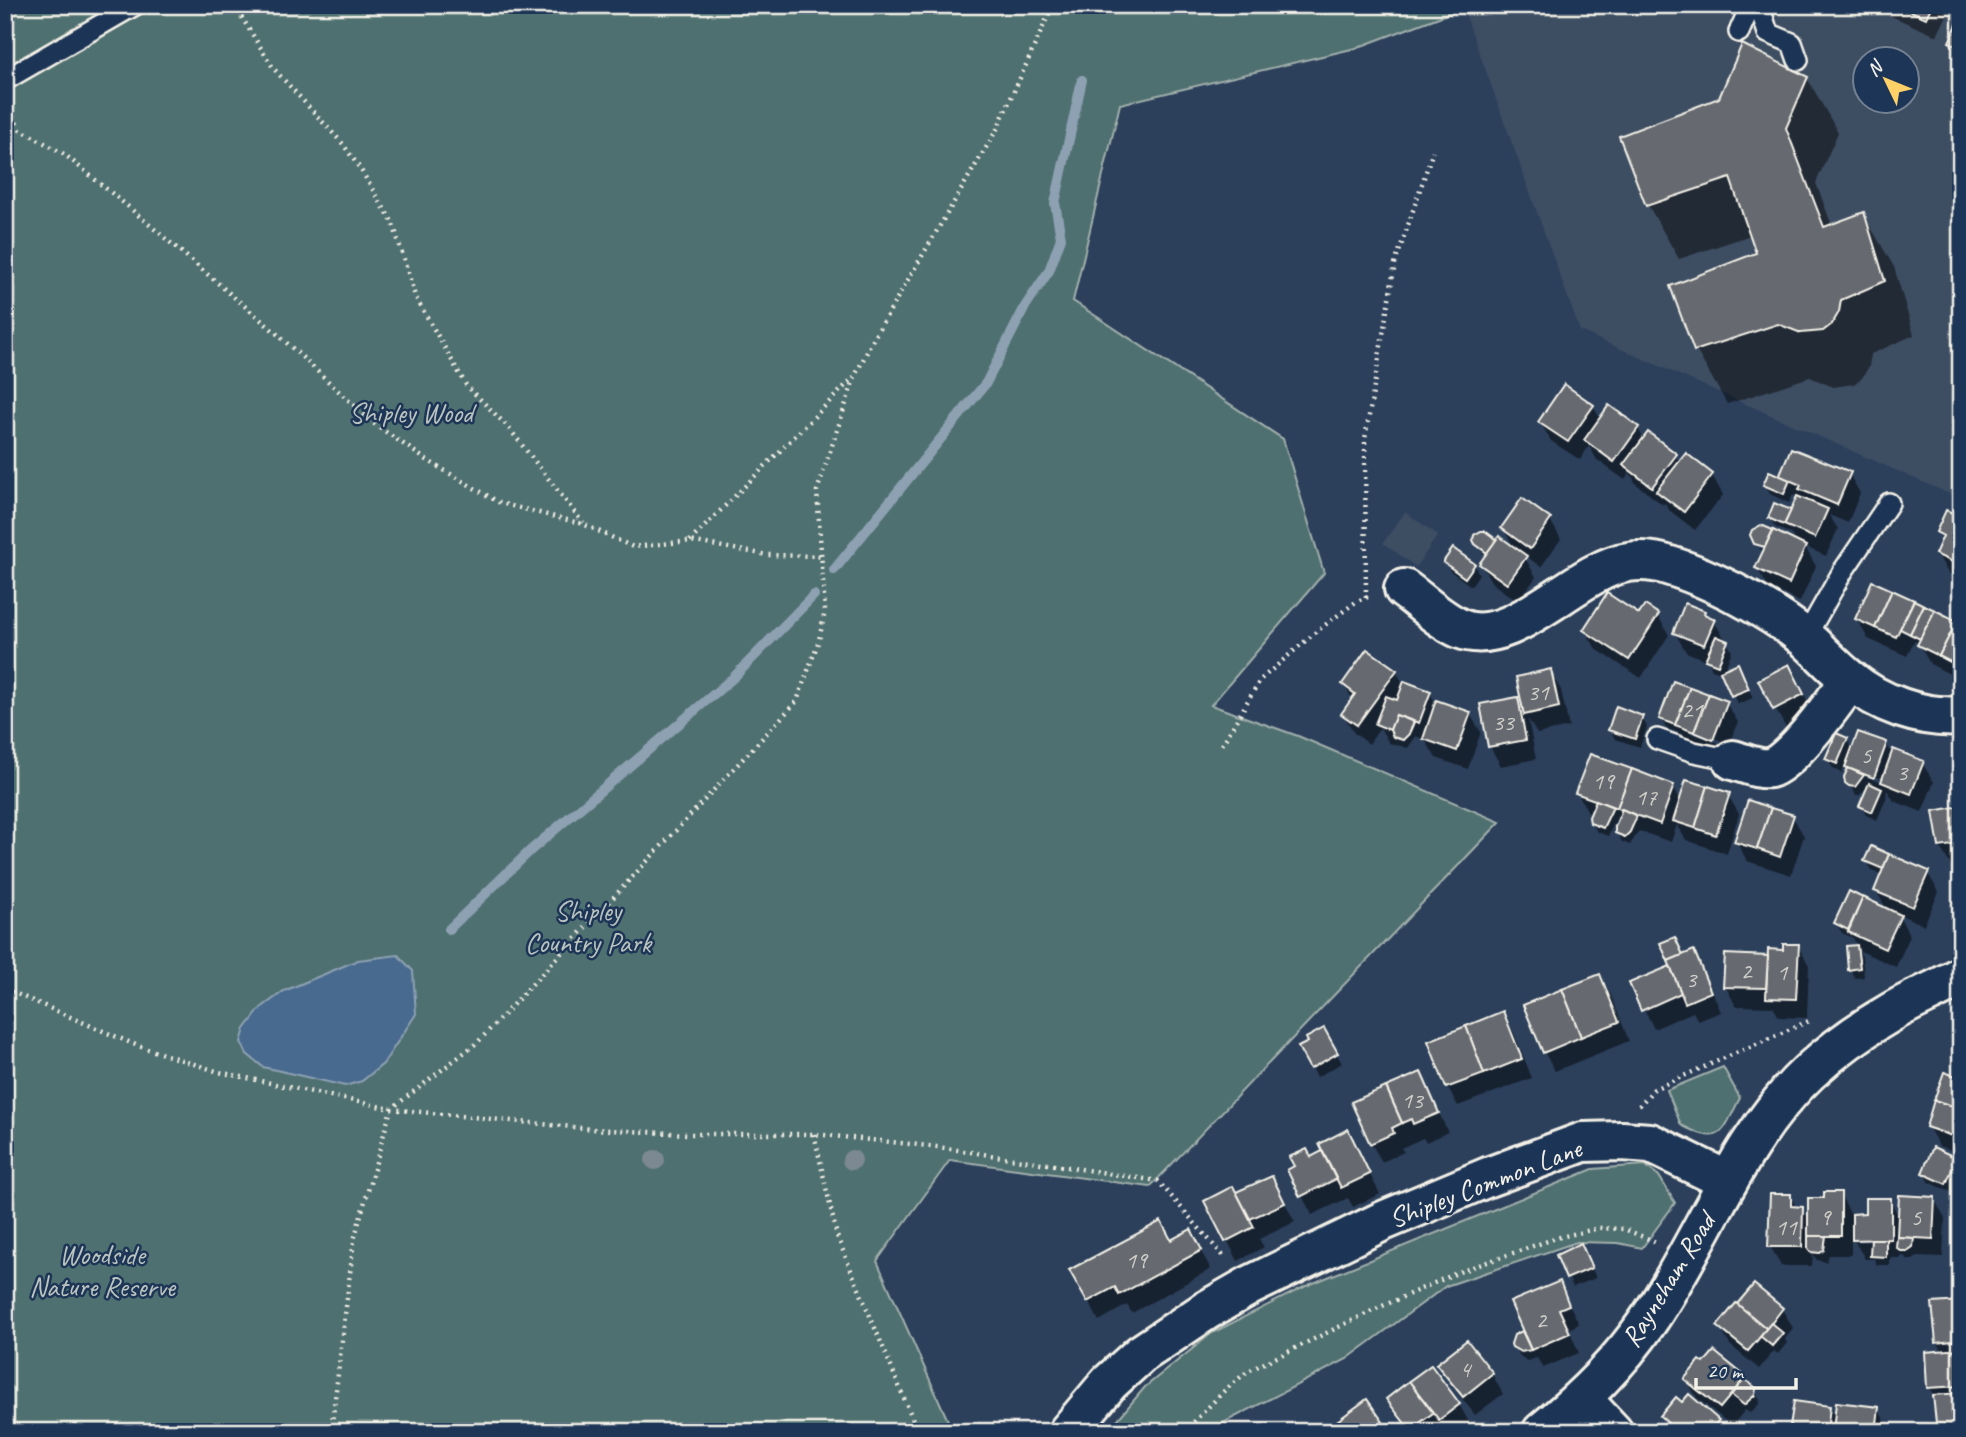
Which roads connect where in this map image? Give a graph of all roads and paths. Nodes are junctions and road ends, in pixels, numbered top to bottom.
1 (135, 5) edge
2 (234, 5) edge
3 (1053, 5) edge
4 (1751, 5) edge
5 (1759, 5) edge
6 (1739, 32) dead end
7 (1798, 61) dead end
8 (5, 80) edge
9 (5, 102) edge
10 (1433, 151) dead end
11 (855, 376) junction
12 (1889, 503) dead end
13 (583, 524) junction
14 (690, 541) junction
15 (821, 556) junction
16 (1404, 589) joint
17 (1366, 598) junction
18 (1805, 638) junction
19 (1850, 680) junction
20 (1961, 716) edge
21 (1657, 739) dead end
22 (1222, 745) dead end
23 (1733, 760) joint
24 (1961, 976) edge
25 (5, 989) edge
26 (1819, 1017) dead end
27 (391, 1109) junction
28 (814, 1134) junction
29 (1609, 1142) junction
30 (1728, 1181) junction
31 (1688, 1256) junction
32 (1249, 1286) junction
33 (1582, 1399) junction
34 (331, 1432) edge
35 (918, 1432) edge
36 (1068, 1432) edge
37 (1184, 1432) edge
38 (1542, 1432) edge
39 (1612, 1432) edge

1 - 8 lane
2 - 13 path
3 - 11 path
4 - 6 lane
5 - 7 lane
9 - 13 path
10 - 17 path
11 - 14 path
11 - 15 path
12 - 18 lane
13 - 14 path
14 - 15 path
15 - 27 path
16 - 17 path
16 - 18 street
17 - 22 path
18 - 19 street
19 - 20 street
19 - 23 street
21 - 23 lane
24 - 30 street
25 - 27 path
26 - 29 path
27 - 28 path
27 - 34 path
28 - 32 path
28 - 35 path
29 - 30 street, Shipley Common Lane
29 - 32 street, Shipley Common Lane
30 - 31 street, Rayneham Road
31 - 33 street, Rayneham Road
31 - 37 path
32 - 36 street, Shipley Common Lane
33 - 38 street, Rayneham Road
33 - 39 street

